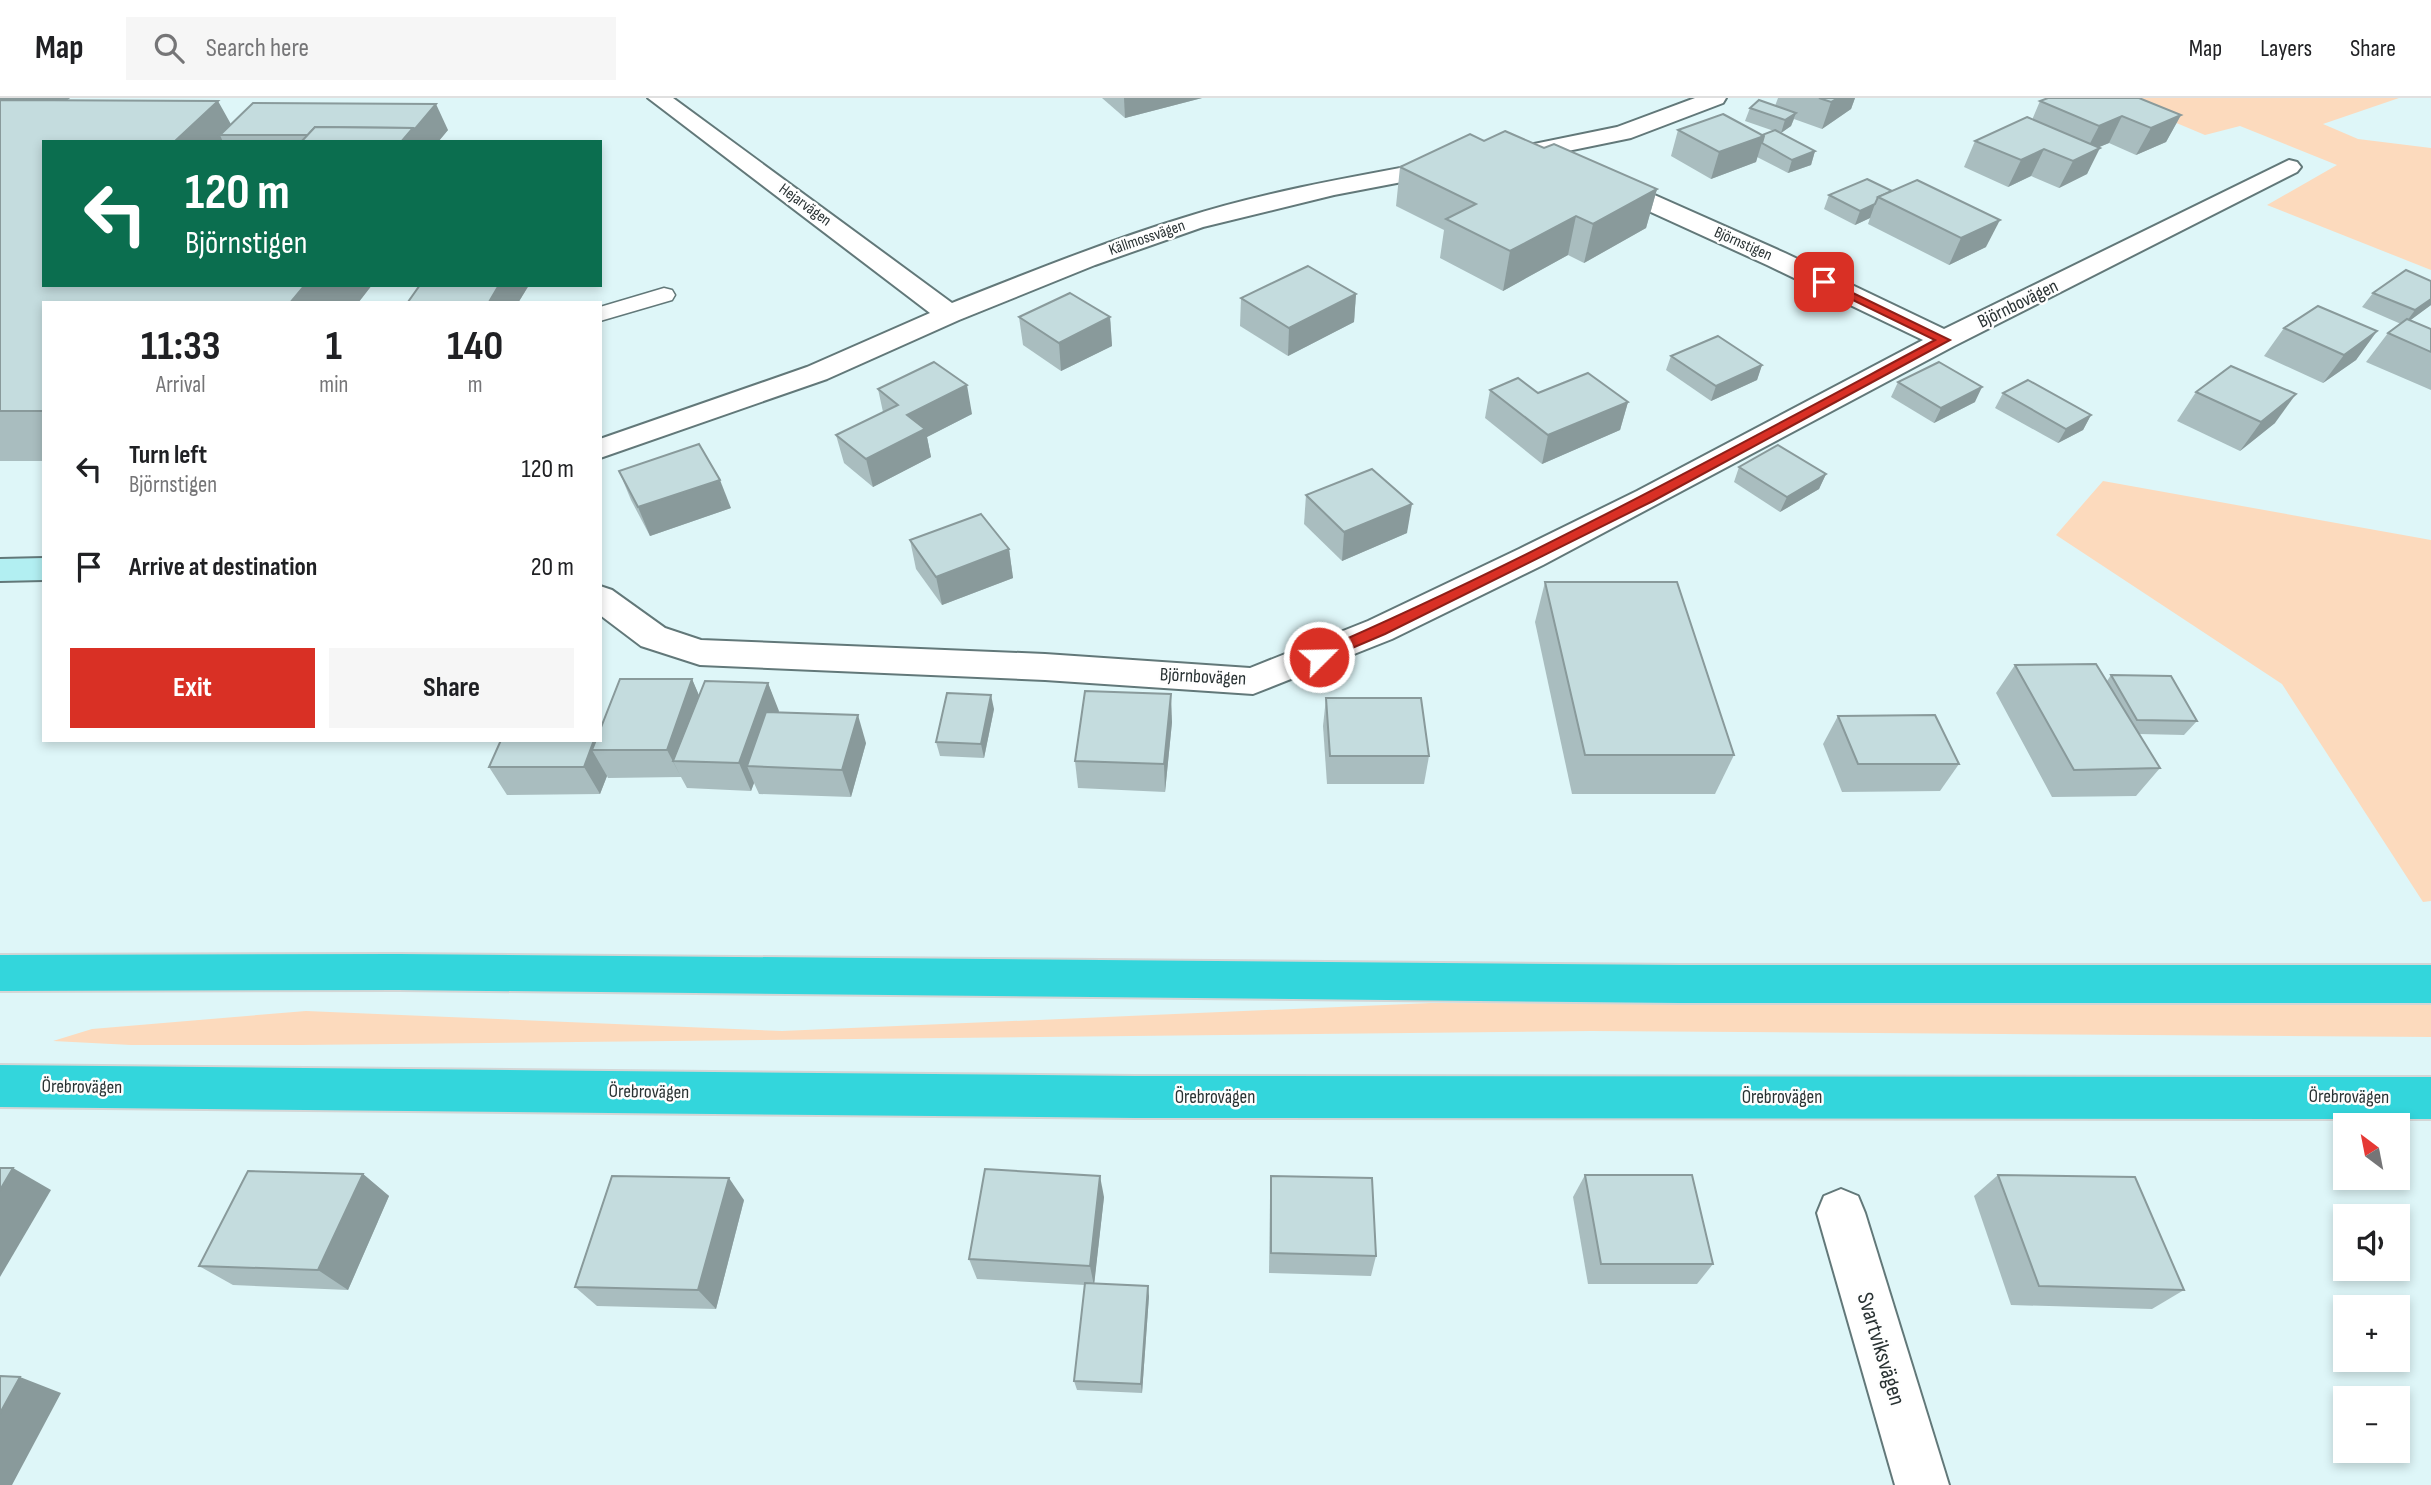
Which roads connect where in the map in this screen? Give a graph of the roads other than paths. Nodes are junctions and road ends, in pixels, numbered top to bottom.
1 (659, 98) edge
2 (1715, 98) edge
3 (1539, 152) junction
4 (2289, 167) dead end
5 (664, 295) dead end
6 (602, 313) edge
7 (949, 314) junction
8 (1944, 340) junction
9 (602, 448) edge
10 (42, 569) edge
11 (0, 570) edge
12 (602, 599) edge
13 (0, 974) edge
14 (2431, 984) edge
15 (0, 1086) edge
16 (2431, 1098) edge
17 (1841, 1213) dead end
18 (1922, 1485) edge

1 - 7 street, Hejarvägen
2 - 3 street, Källmossvägen
3 - 7 street, Källmossvägen
3 - 8 street, Björnstigen
4 - 8 street, Björnbovägen
5 - 6 lane
7 - 9 street, Källmossvägen
8 - 12 street, Björnbovägen
10 - 11 main road
13 - 14 highway
15 - 16 highway, Örebrovägen
17 - 18 street, Svartviksvägen

